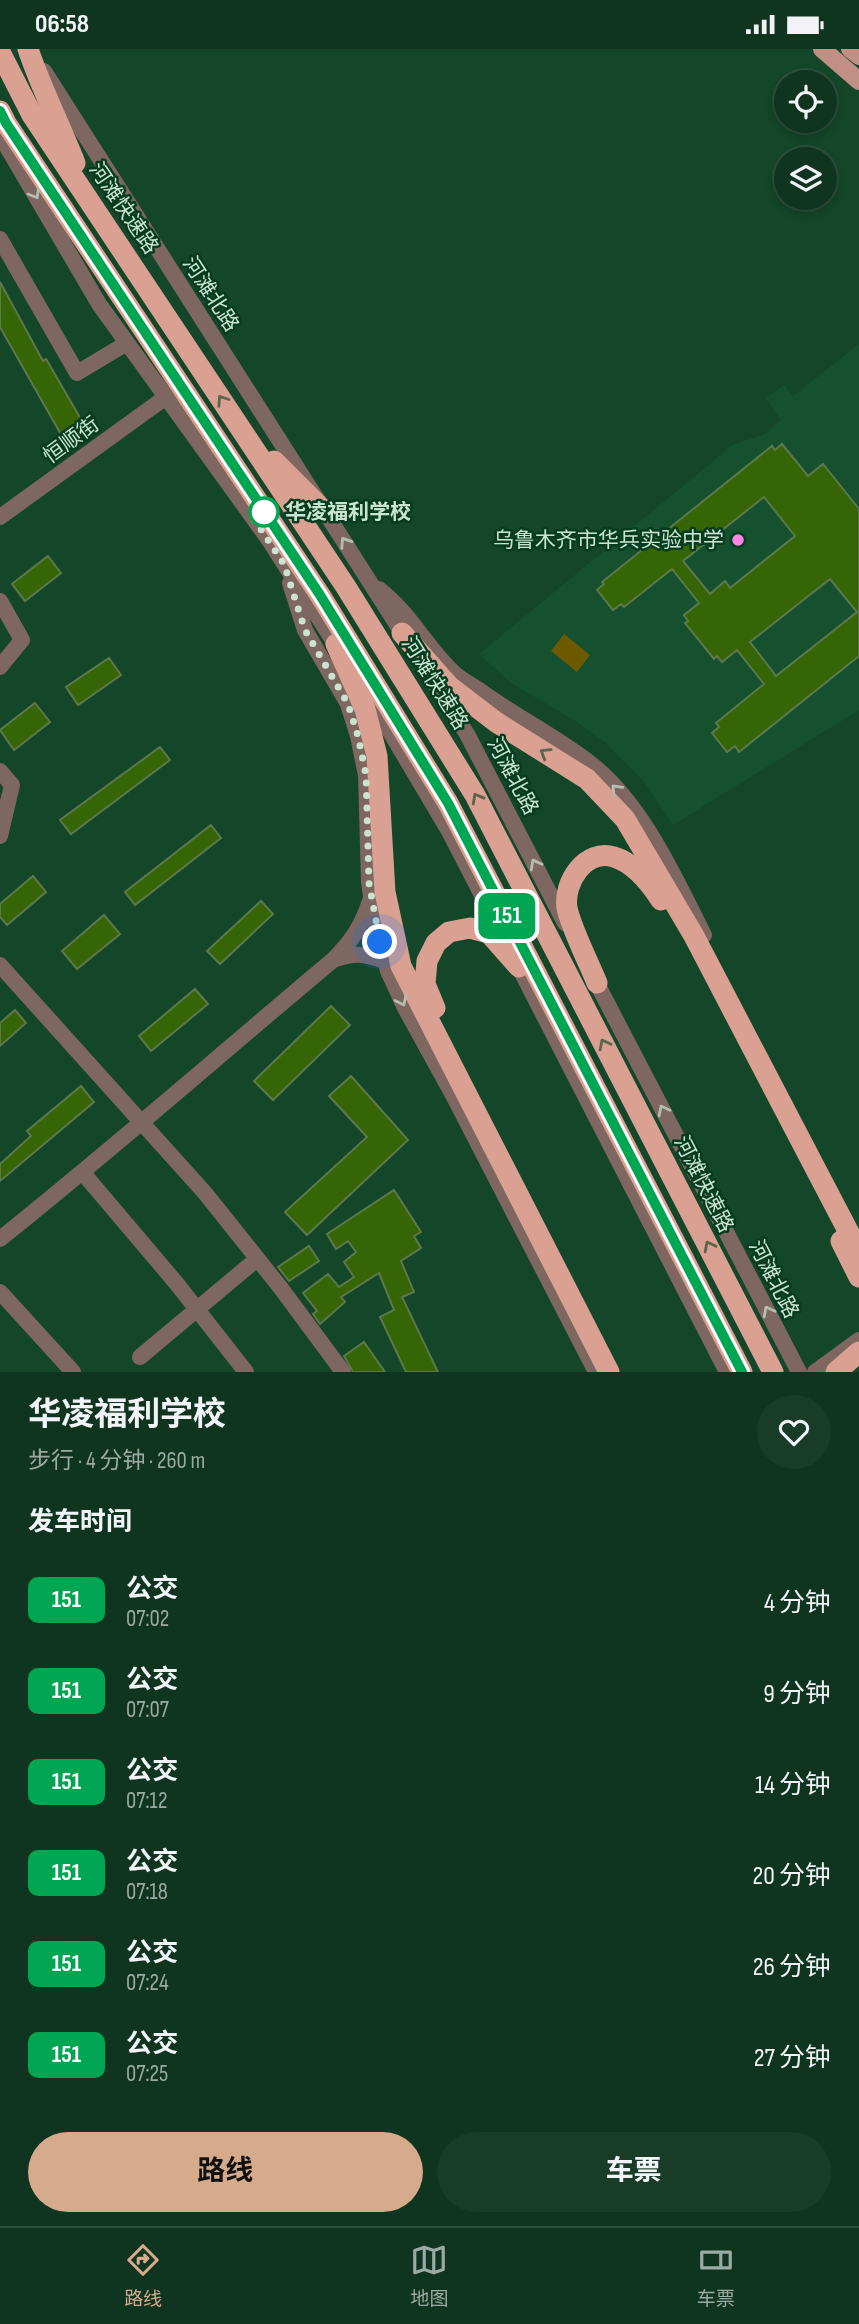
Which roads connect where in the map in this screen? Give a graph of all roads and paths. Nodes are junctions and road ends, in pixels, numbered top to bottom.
1 (29, 49) edge
2 (822, 49) edge
3 (850, 49) edge
4 (0, 52) edge
5 (859, 56) edge
6 (859, 81) edge
7 (0, 111) edge
8 (0, 135) edge
9 (92, 204) junction
10 (0, 239) edge
11 (127, 343) junction
12 (163, 393) junction
13 (200, 416) junction
14 (242, 430) junction
15 (0, 505) edge
16 (325, 512) junction
17 (0, 517) edge
18 (269, 540) junction
19 (284, 564) junction
20 (370, 582) junction
21 (0, 601) edge
22 (402, 633) junction
23 (336, 644) junction
24 (0, 667) edge
25 (0, 771) edge
26 (0, 836) edge
27 (371, 899) junction
28 (687, 936) junction
29 (333, 960) junction
30 (385, 961) junction
31 (0, 965) edge
32 (519, 967) junction
33 (597, 983) junction
34 (451, 1051) junction
35 (142, 1121) junction
36 (83, 1173) junction
37 (859, 1236) edge
38 (0, 1239) edge
39 (859, 1252) edge
40 (257, 1259) junction
41 (859, 1277) edge
42 (0, 1292) edge
43 (196, 1308) junction
44 (859, 1340) edge
45 (859, 1355) edge
46 (140, 1357) dead end
47 (73, 1372) edge
48 (246, 1372) edge
49 (343, 1372) edge
50 (596, 1372) edge
51 (609, 1372) edge
52 (619, 1372) edge
53 (727, 1372) edge
54 (742, 1372) edge
55 (773, 1372) edge
56 (799, 1372) edge
57 (815, 1372) edge
58 (837, 1372) edge

1 - 9 highway
1 - 16 street, 河滩北路
2 - 6 main road
3 - 5 main road
4 - 9 highway, 河滩快速路
7 - 13 highway
8 -> 11 street
14 -> 9 highway, 河滩快速路
10 - 11 street
11 - 12 street
12 - 15 street, 恒顺街
12 - 17 street, 恒顺街
12 - 18 street
13 - 18 highway
13 - 54 highway
14 - 16 highway
55 -> 14 highway, 河滩快速路
20 -> 16 street, 河滩北路
18 - 19 street
19 - 23 street
19 - 27 street
20 - 22 street, 河滩北路
37 -> 20 street
21 - 24 street
28 -> 22 highway
33 -> 22 street, 河滩北路
23 - 32 street
23 - 34 highway
25 - 26 street
27 - 29 street
27 - 30 street
28 - 33 highway
28 - 39 highway
28 - 41 highway
29 - 30 street
29 - 35 street
30 -> 50 street
31 - 35 street
32 - 34 highway
32 - 53 street
56 -> 33 street, 河滩北路
34 - 51 highway
34 - 52 highway
35 - 36 street
35 - 40 street
36 - 38 street
36 - 43 street
40 - 43 street
40 - 49 street
42 - 47 street
43 - 46 street
43 - 48 street
44 - 57 street
45 - 58 highway

